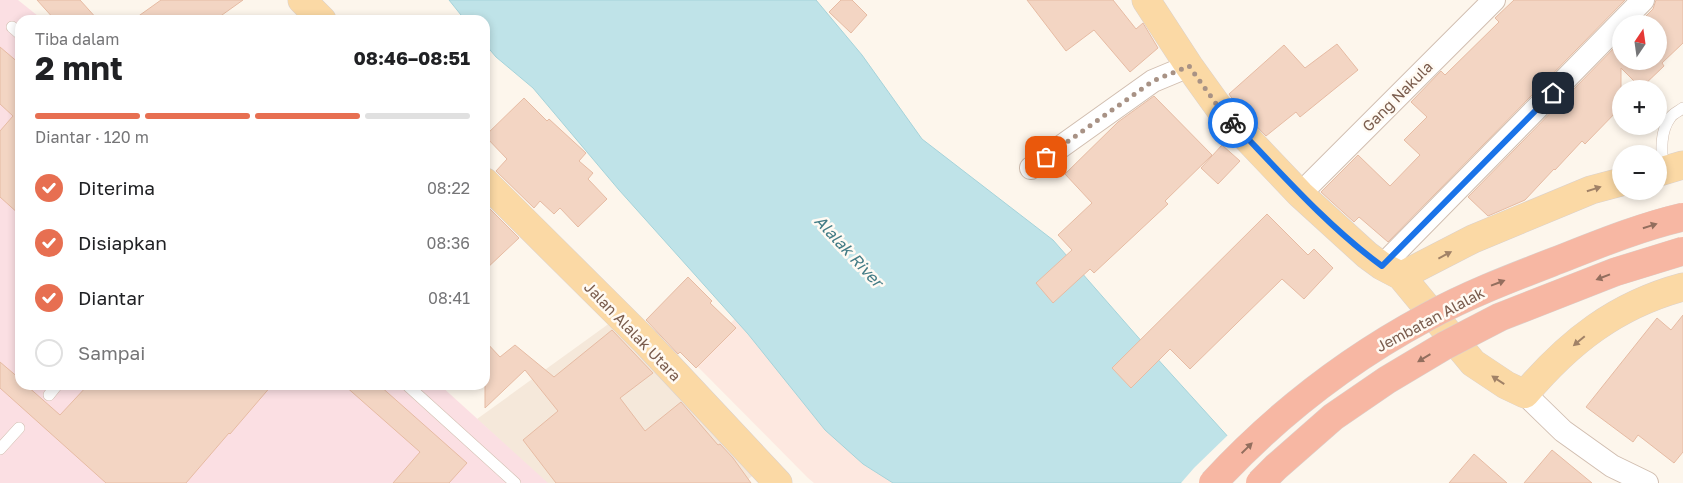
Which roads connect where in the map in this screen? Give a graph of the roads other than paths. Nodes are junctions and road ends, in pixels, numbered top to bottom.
1 (302, 0) edge
2 (1146, 0) edge
3 (1494, 0) edge
4 (1643, 0) edge
5 (317, 15) edge
6 (1189, 66) junction
7 (1683, 108) edge
8 (1030, 168) dead end
9 (1668, 169) edge
10 (1612, 184) edge
11 (490, 187) edge
12 (1300, 194) junction
13 (1683, 217) edge
14 (1683, 251) edge
15 (1392, 271) junction
16 (1683, 287) edge
17 (53, 390) edge
18 (412, 390) edge
19 (1525, 394) junction
20 (49, 395) dead end
21 (19, 428) dead end
22 (0, 449) edge
23 (515, 483) edge
24 (778, 483) edge
25 (1213, 483) edge
26 (1260, 483) edge
27 (1647, 483) edge

1 - 5 main road
2 - 6 main road
3 - 12 street, Gang Nakula
4 - 15 street
6 - 8 street
6 - 12 main road
7 - 9 lane
15 -> 10 main road
11 - 24 main road, Jalan Alalak Utara
12 - 15 main road
25 -> 13 highway, Jembatan Alalak, bridge
14 -> 26 highway, Jembatan Alalak, bridge
19 -> 15 main road
16 -> 19 main road
17 - 20 lane
18 - 23 lane
19 - 27 street
21 - 22 lane

